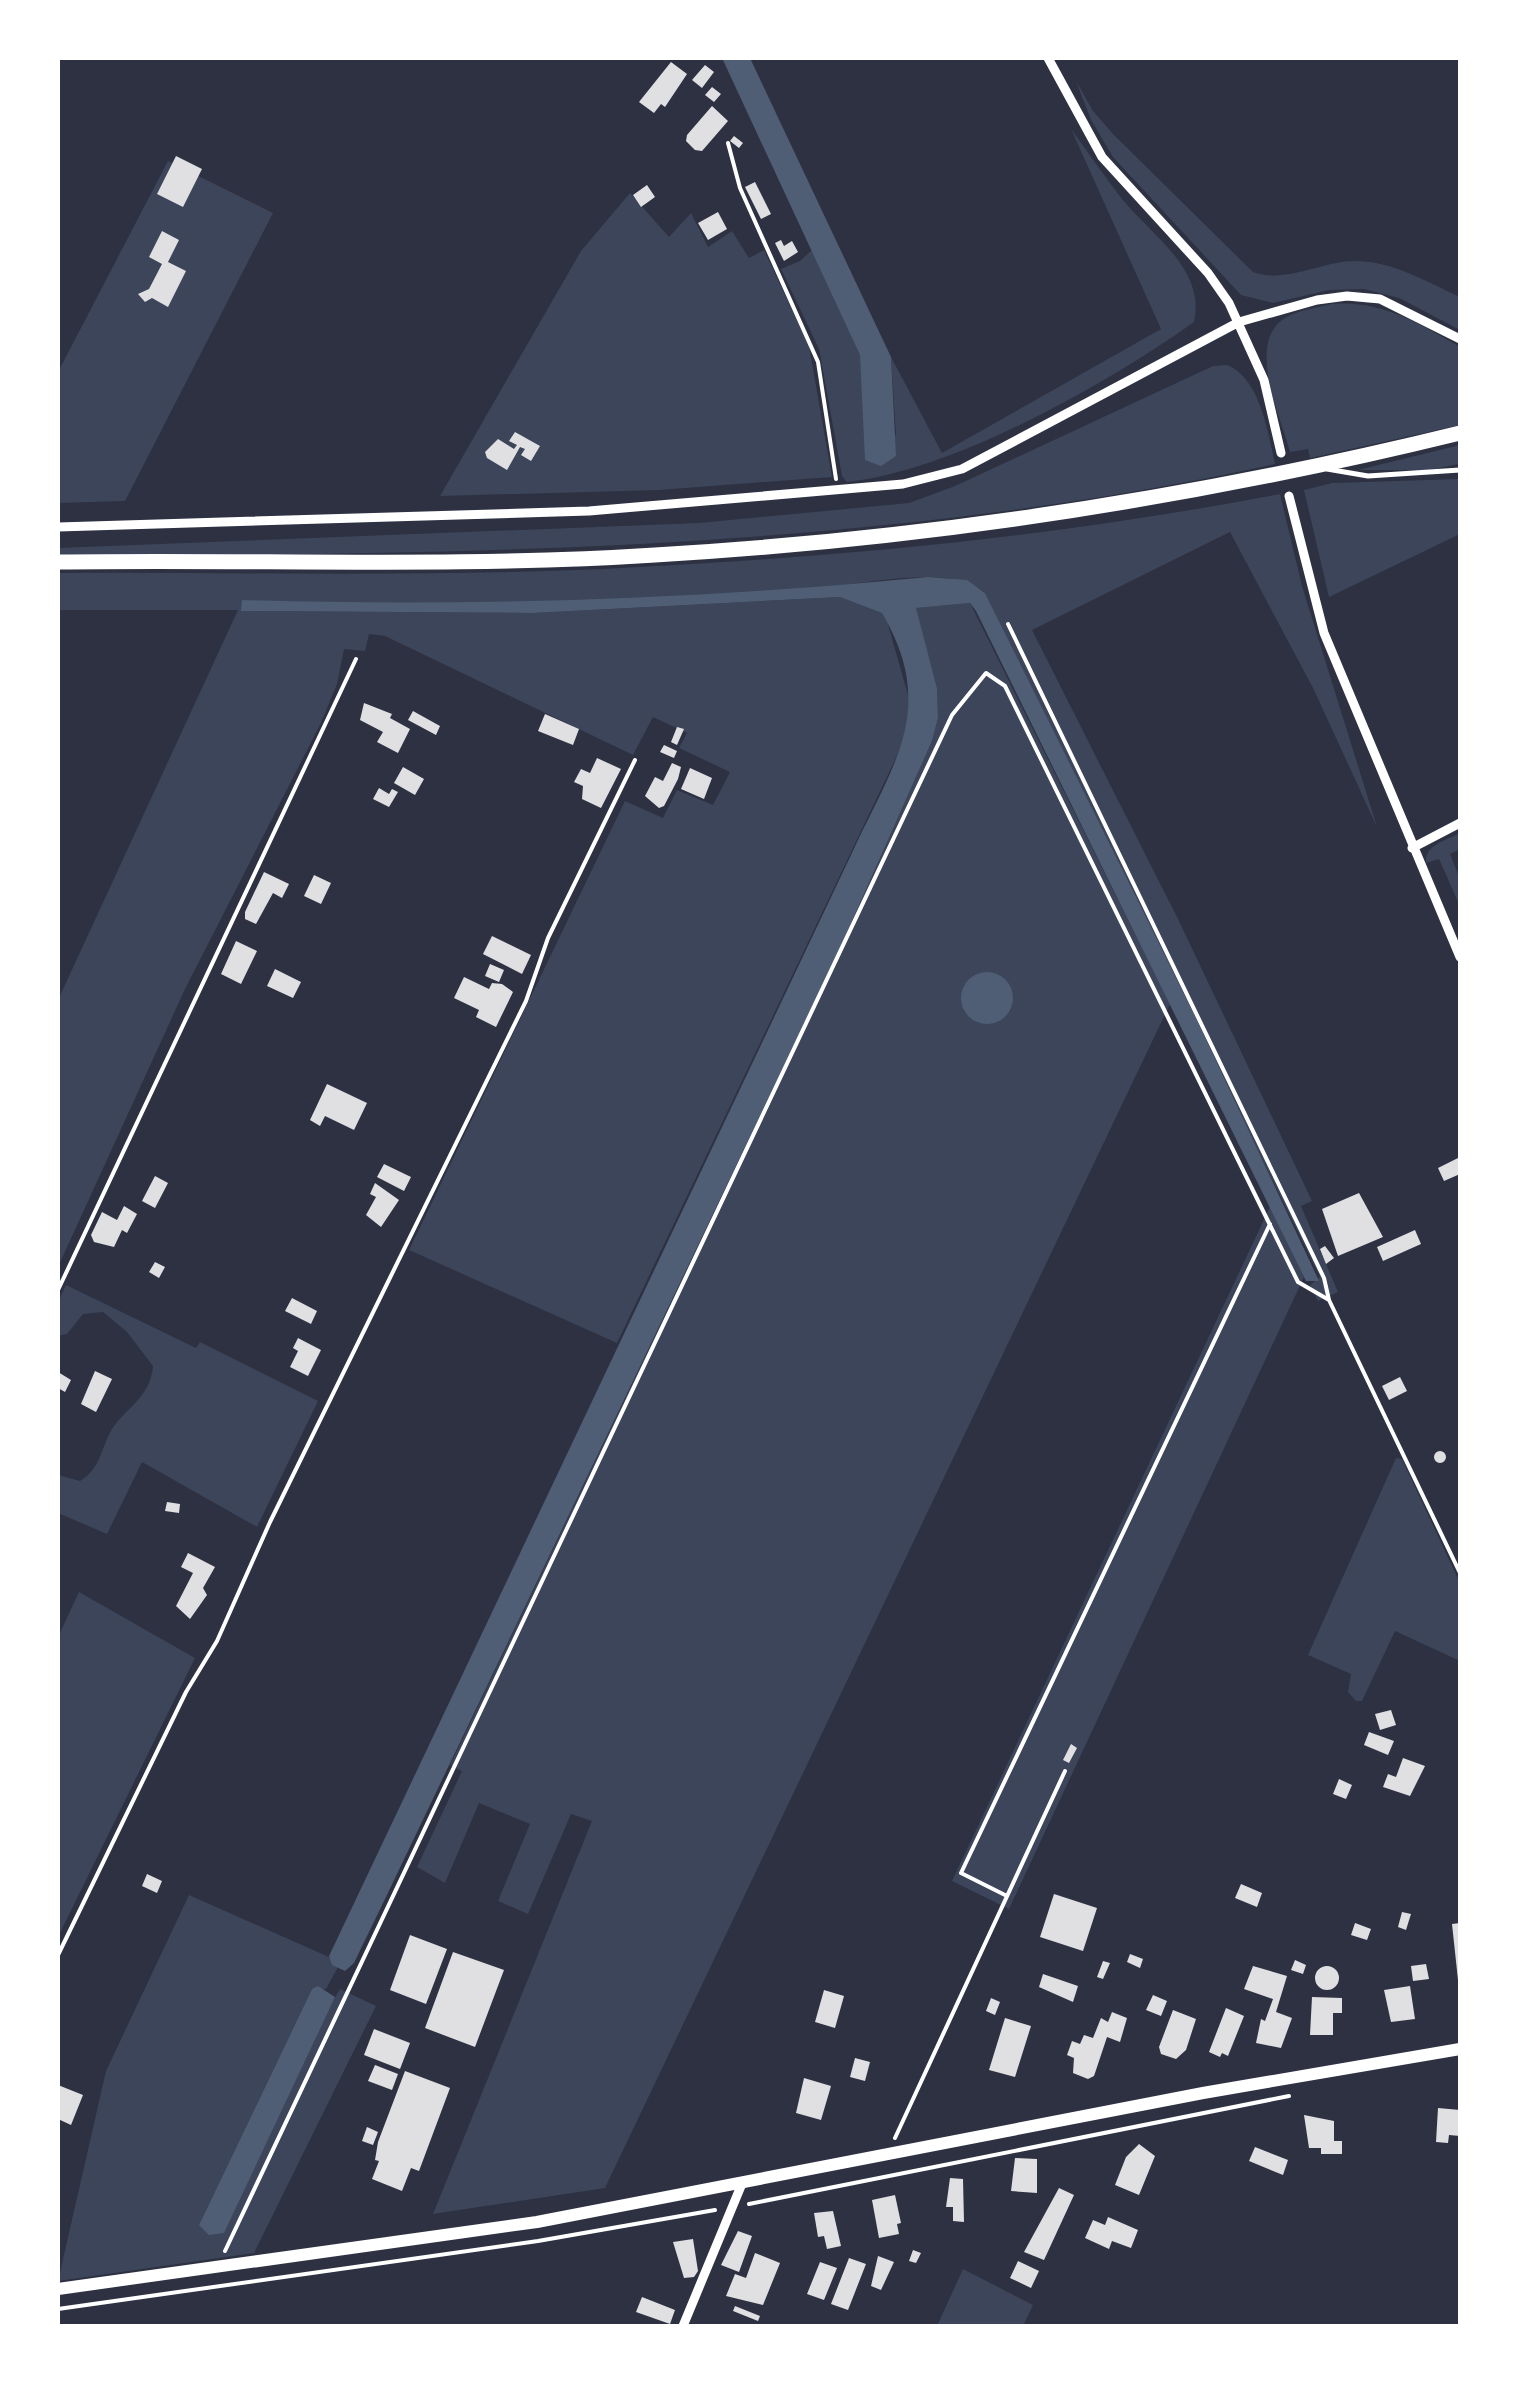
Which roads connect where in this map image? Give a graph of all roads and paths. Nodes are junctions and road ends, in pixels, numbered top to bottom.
1 (1048, 58) edge
2 (728, 143) dead end
3 (1239, 322) junction
4 (1460, 338) edge
5 (1460, 433) edge
6 (1281, 453) dead end
7 (1319, 468) junction
8 (1460, 470) edge
9 (838, 491) junction
10 (1289, 496) dead end
11 (58, 527) edge
12 (58, 562) edge
13 (1008, 624) dead end
14 (356, 659) dead end
15 (635, 760) dead end
16 (1460, 823) edge
17 (1412, 848) junction
18 (1460, 957) edge
19 (1270, 1224) junction
20 (58, 1290) edge
21 (1329, 1300) junction
22 (1460, 1574) edge
23 (1065, 1772) dead end
24 (1007, 1896) junction
25 (58, 1955) edge
26 (1460, 2049) edge
27 (886, 2156) junction
28 (741, 2186) junction
29 (216, 2269) junction
30 (208, 2287) dead end
31 (58, 2289) edge
32 (58, 2308) edge
33 (683, 2326) edge

1 - 3 street
2 - 9 path
3 - 4 street
3 - 6 street
3 - 9 street
5 - 7 highway
7 - 8 lane
7 - 12 highway
9 - 11 street
10 - 17 street
13 - 21 path
14 - 20 path
15 - 25 path
16 - 17 street
17 - 18 street
19 - 21 path
19 - 24 path
19 - 29 path
21 - 22 path
23 - 24 path
24 - 27 path
26 - 27 main road
27 - 28 main road
28 - 29 main road
28 - 33 street
29 - 31 main road
30 - 32 path

